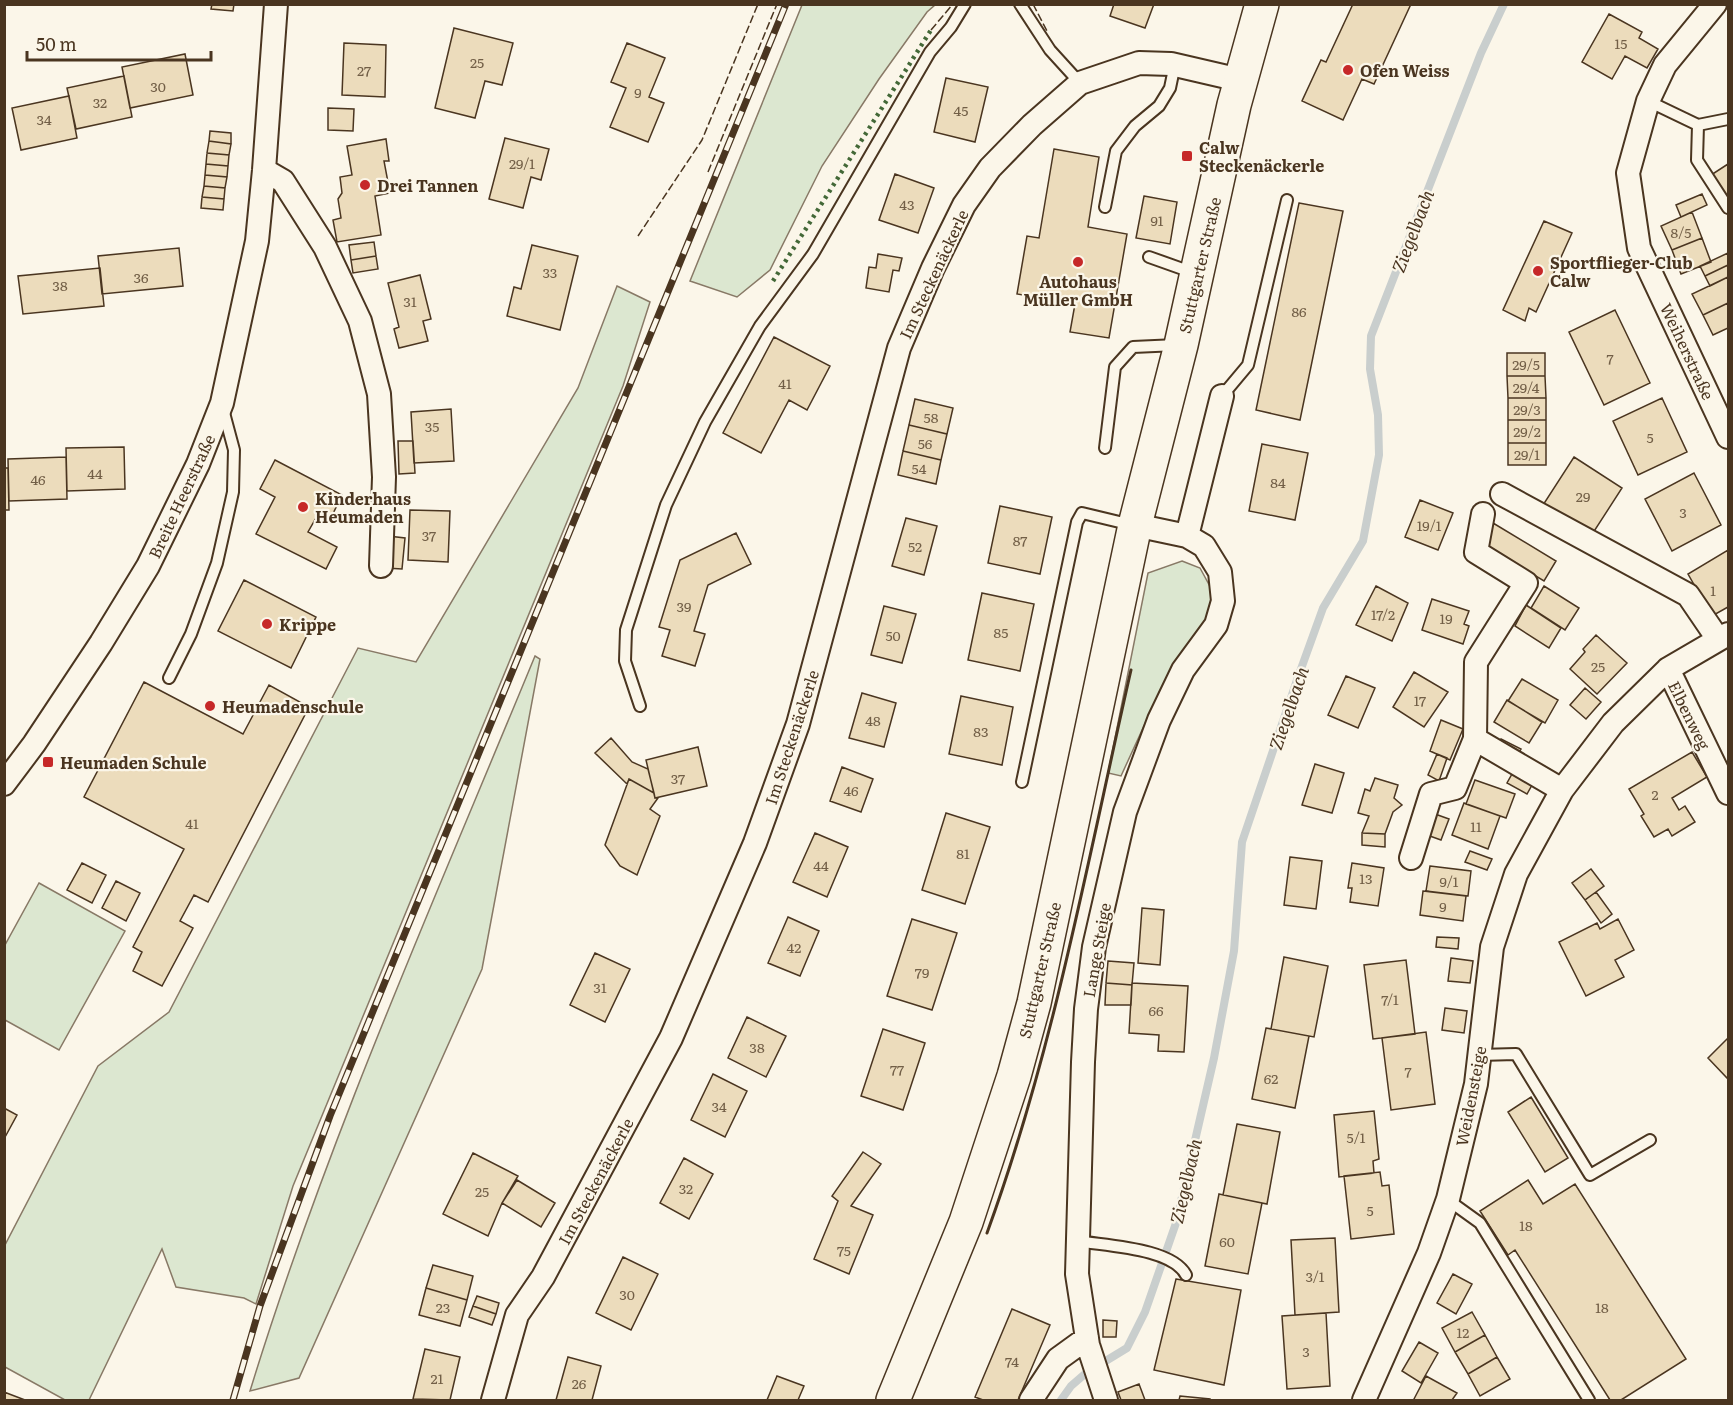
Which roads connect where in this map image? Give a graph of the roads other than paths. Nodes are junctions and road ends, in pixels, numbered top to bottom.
1 (276, 4) edge
2 (965, 4) edge
3 (1020, 4) edge
4 (1262, 4) edge
5 (1715, 4) edge
6 (1175, 64) junction
7 (1240, 80) junction
8 (1080, 83) junction
9 (1648, 101) junction
10 (1728, 119) edge
11 (1698, 125) junction
12 (264, 170) junction
13 (1287, 200) dead end
14 (1105, 207) dead end
15 (1728, 208) edge
16 (1149, 257) dead end
17 (1197, 274) junction
18 (1181, 345) junction
19 (1222, 396) joint
20 (222, 403) junction
21 (1728, 437) edge
22 (1105, 448) dead end
23 (1502, 494) dead end
24 (1483, 514) dead end
25 (1135, 525) junction
26 (1187, 536) junction
27 (381, 566) dead end
28 (1723, 636) edge
29 (1668, 669) junction
30 (169, 678) dead end
31 (640, 706) dead end
32 (1475, 739) junction
33 (1022, 782) dead end
34 (4, 784) edge
35 (1562, 790) junction
36 (1728, 793) edge
37 (1411, 858) dead end
38 (1479, 1055) junction
39 (1650, 1140) dead end
40 (1448, 1199) junction
41 (1078, 1241) junction
42 (1185, 1275) dead end
43 (1087, 1342) junction
44 (1104, 1394) edge
45 (493, 1401) edge
46 (893, 1401) edge
47 (1031, 1401) edge
48 (1364, 1401) edge
49 (1589, 1401) edge

1 - 12 street, Breite Heerstraße
2 - 31 lane
3 - 8 lane
4 - 7 main road, Stuttgarter Straße
5 - 9 street, Weiherstraße
6 - 7 street, Im Steckenäckerle
6 - 8 street, Im Steckenäckerle
6 - 14 lane
7 - 17 main road, Stuttgarter Straße
8 - 45 street, Im Steckenäckerle
9 - 11 lane
9 - 21 street, Weiherstraße
10 - 11 lane
11 - 15 lane
12 - 20 street, Breite Heerstraße
12 - 27 street
13 - 19 lane
16 - 17 lane
17 - 18 main road, Stuttgarter Straße
18 - 22 lane
18 - 25 main road, Stuttgarter Straße
19 - 26 street
20 - 30 lane
20 - 34 street, Breite Heerstraße
23 - 28 street
24 - 32 street
25 - 26 street
25 - 33 lane
25 - 46 main road, Stuttgarter Straße
26 - 41 street, Lange Steige
28 - 29 street, Weidensteige
29 - 35 street, Weidensteige
29 - 36 street, Elbenweg
32 - 35 street
32 - 37 street
35 - 38 street, Weidensteige
38 - 39 lane
38 - 40 street, Weidensteige
40 - 48 street, Weidensteige
40 - 49 lane
41 - 42 lane
41 - 43 street, Lange Steige
43 - 44 street, Lange Steige
43 - 47 street

